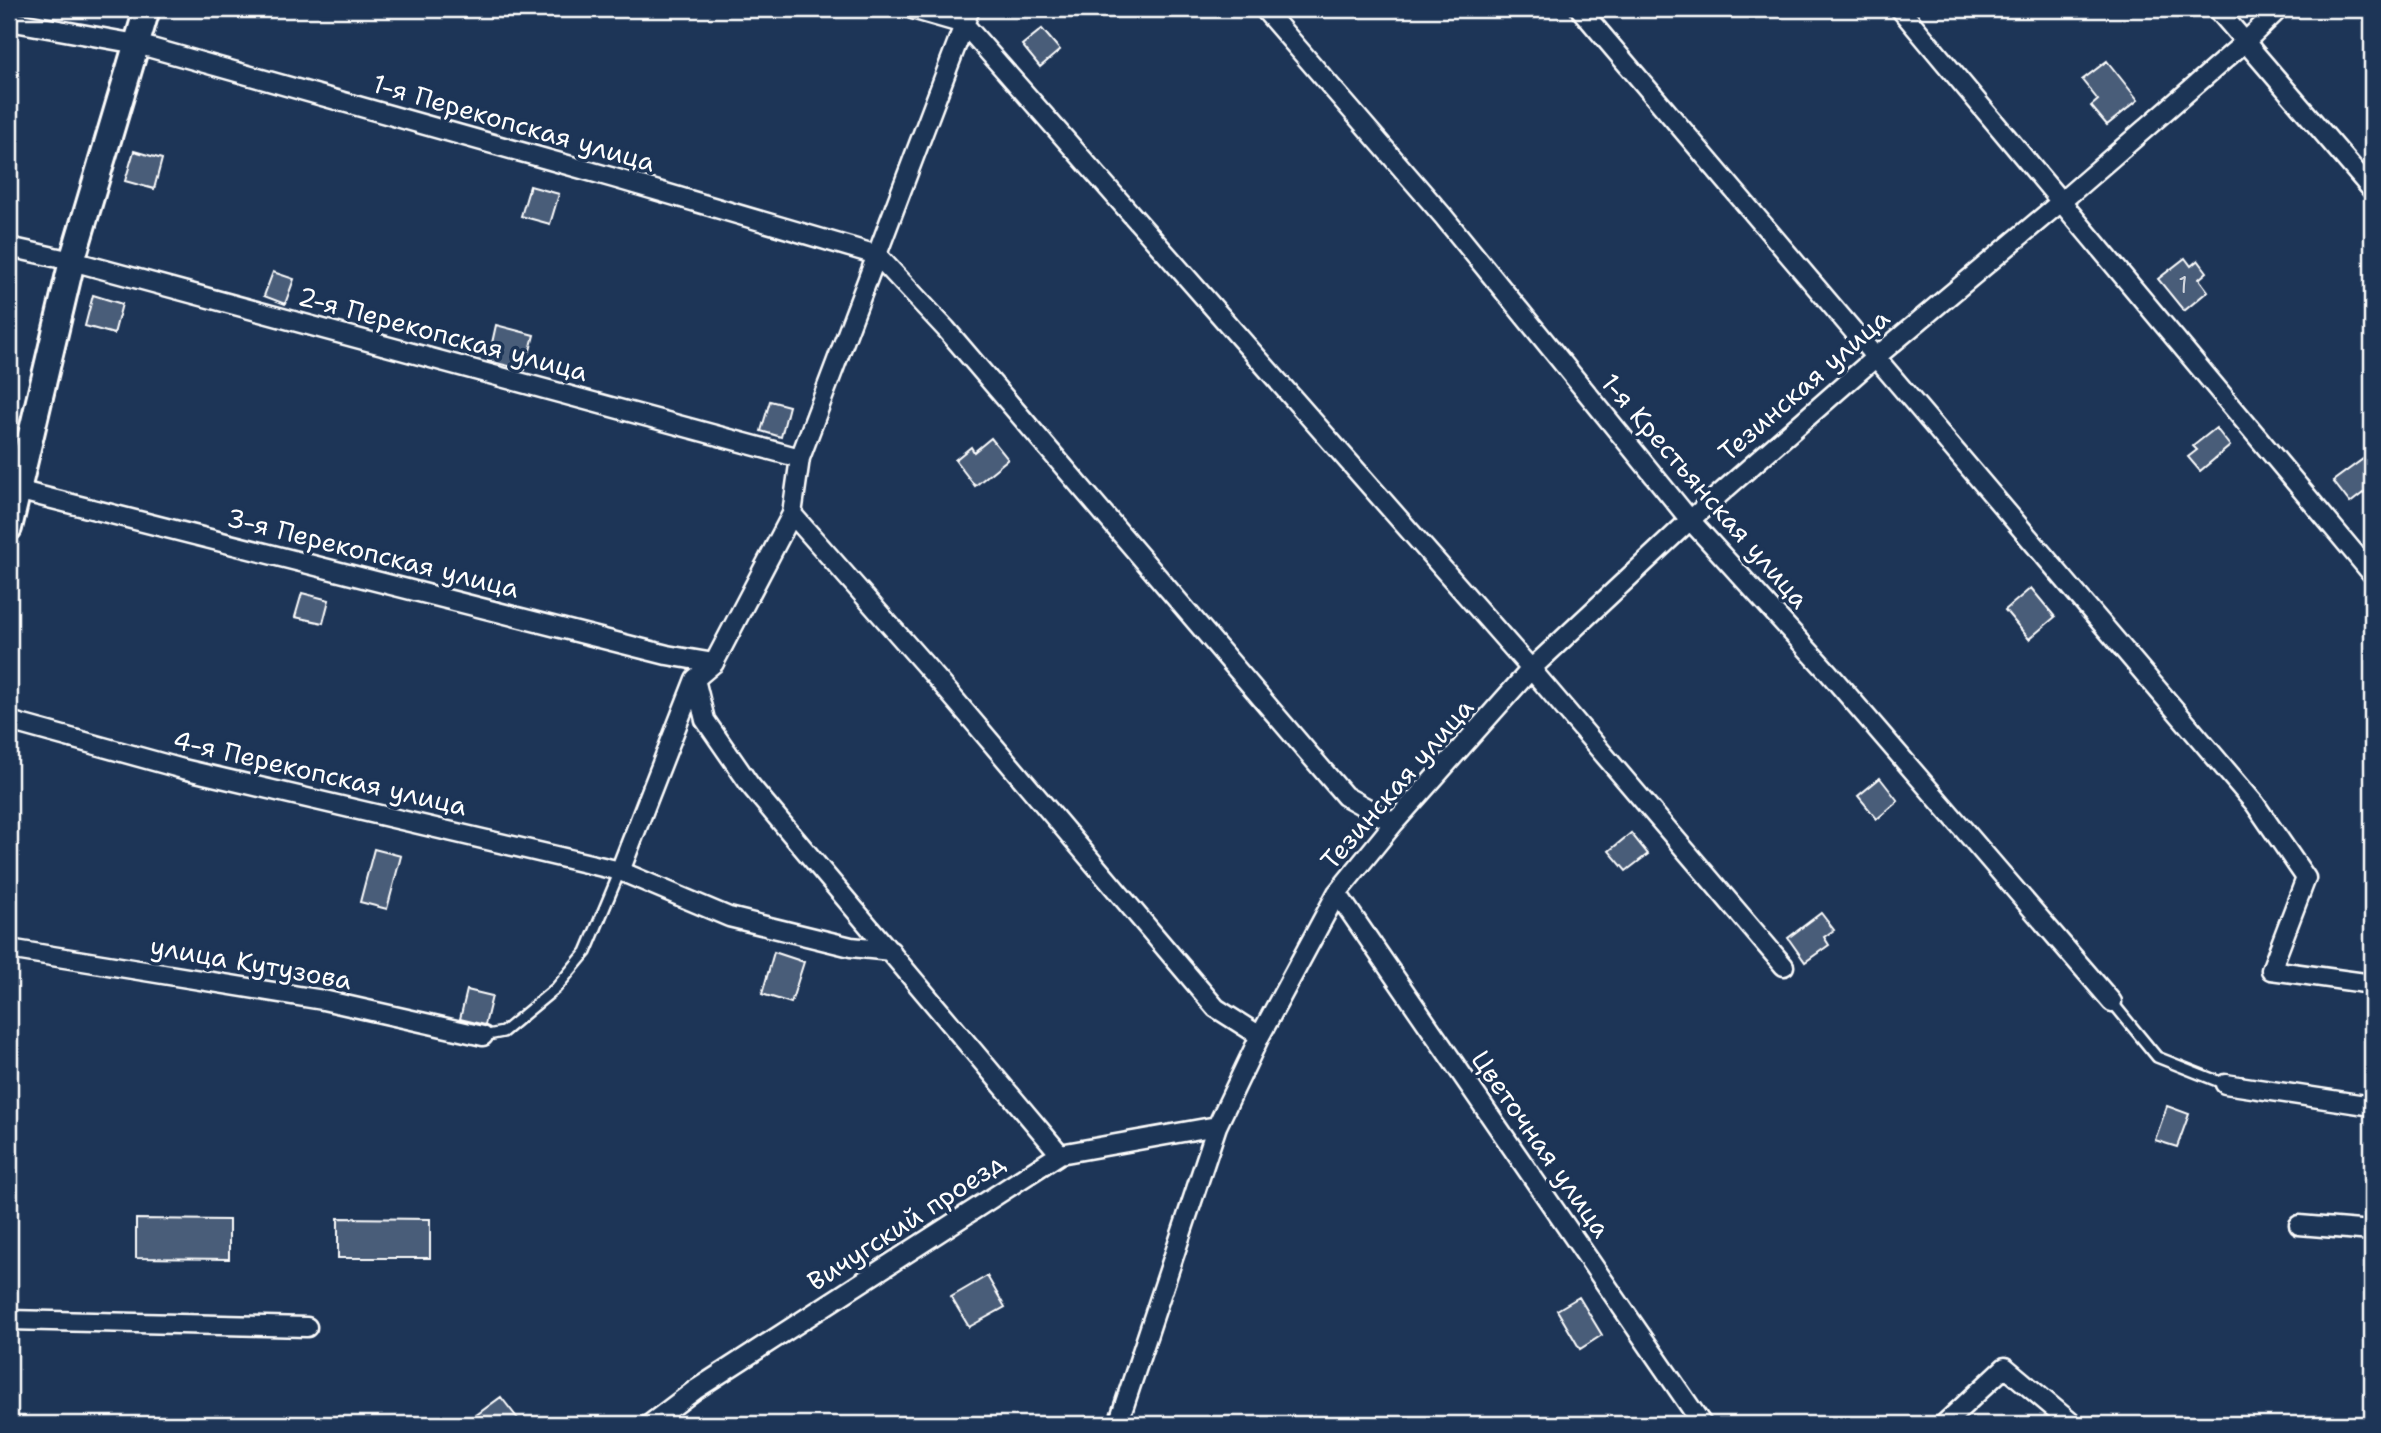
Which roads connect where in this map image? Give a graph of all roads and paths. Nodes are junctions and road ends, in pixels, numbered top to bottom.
1 (147, 9) edge
2 (912, 9) edge
3 (1264, 9) edge
4 (1580, 9) edge
5 (1900, 9) edge
6 (2217, 9) edge
7 (2279, 9) edge
8 (967, 16) edge
9 (9, 21) edge
10 (2245, 42) junction
11 (137, 44) junction
12 (2372, 190) edge
13 (2062, 201) junction
14 (9, 247) edge
15 (877, 255) junction
16 (72, 261) junction
17 (1876, 357) junction
18 (800, 458) junction
19 (14, 489) edge
20 (792, 514) junction
21 (1690, 520) junction
22 (9, 527) edge
23 (2372, 574) edge
24 (714, 663) junction
25 (1531, 669) junction
26 (695, 679) junction
27 (9, 721) edge
28 (1394, 823) junction
29 (620, 871) junction
30 (1337, 893) junction
31 (9, 949) edge
32 (891, 951) junction
33 (1784, 966) dead end
34 (2372, 984) edge
35 (2112, 1002) joint
36 (483, 1036) joint
37 (1260, 1036) junction
38 (2225, 1084) joint
39 (2372, 1107) edge
40 (1217, 1126) junction
41 (1060, 1154) junction
42 (2300, 1225) dead end
43 (2372, 1231) edge
44 (9, 1320) edge
45 (307, 1327) dead end
46 (650, 1424) edge
47 (1118, 1424) edge
48 (1702, 1424) edge
49 (1944, 1424) edge
50 (2073, 1424) edge

1 - 11 street
2 - 8 street
3 - 21 street, 1-я Крестьянская улица
4 - 17 street
5 - 13 street
6 - 10 street
7 - 10 street, Тезинская улица
8 - 15 street
8 - 25 street
9 - 11 street, 1-я Перекопская улица
10 - 12 street
10 - 13 street, Тезинская улица
11 - 15 street, 1-я Перекопская улица
11 - 16 street
13 - 17 street, Тезинская улица
13 - 23 street
14 - 16 street, 2-я Перекопская улица
15 - 18 street
15 - 28 street
16 - 18 street, 2-я Перекопская улица
16 - 19 street
17 - 21 street, Тезинская улица
17 - 34 street
18 - 20 street
19 - 22 street
19 - 24 street, 3-я Перекопская улица
20 - 24 street
20 - 37 street
21 - 25 street, Тезинская улица
21 - 35 street, 1-я Крестьянская улица
24 - 26 street
25 - 28 street, Тезинская улица
25 - 33 street
26 - 29 street
26 - 32 street
27 - 29 street, 4-я Перекопская улица
28 - 30 street, Тезинская улица
29 - 32 street, 4-я Перекопская улица
29 - 36 lane
30 - 37 street, Тезинская улица
30 - 48 street, Цветочная улица
31 - 36 street, улица Кутузова
32 - 41 street
35 - 38 lane
37 - 40 street, Тезинская улица
38 - 39 street
40 - 41 street, Вичугский проезд
40 - 47 street, Тезинская улица
41 - 46 street, Вичугский проезд
42 - 43 street
44 - 45 street
49 - 50 street

